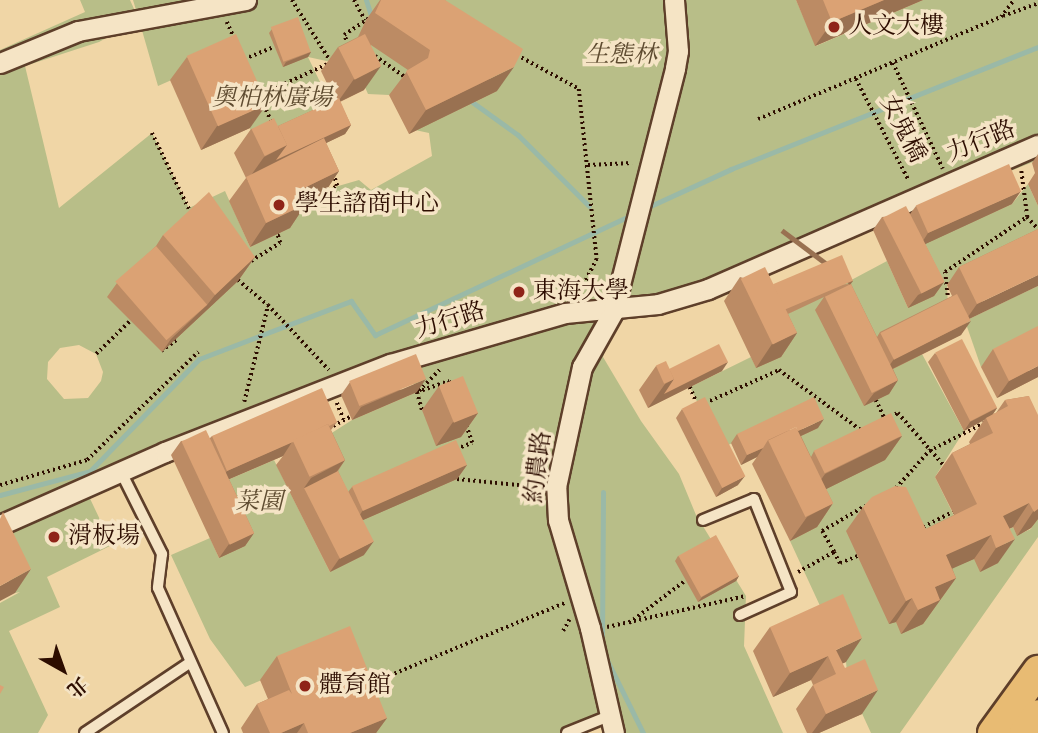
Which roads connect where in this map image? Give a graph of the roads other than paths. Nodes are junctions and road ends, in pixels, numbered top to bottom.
1 (246, 0) edge
2 (674, 0) edge
3 (0, 64) edge
4 (1038, 145) edge
5 (613, 312) junction
6 (121, 472) junction
7 (703, 520) dead end
8 (0, 525) edge
9 (740, 615) dead end
10 (188, 663) junction
11 (1038, 671) edge
12 (1038, 715) edge
13 (611, 724) edge
14 (85, 733) edge
15 (223, 733) edge
16 (567, 733) edge
17 (993, 733) edge
18 (1025, 733) edge

1 - 3 street
2 - 5 street, 約農路
4 - 5 street, 力行路
5 - 6 street, 力行路
5 - 13 street, 約農路
6 - 8 street, 力行路
6 - 10 lane
7 - 9 lane
10 - 14 lane
10 - 15 lane
11 - 17 main road
12 - 18 main road
13 - 16 lane

